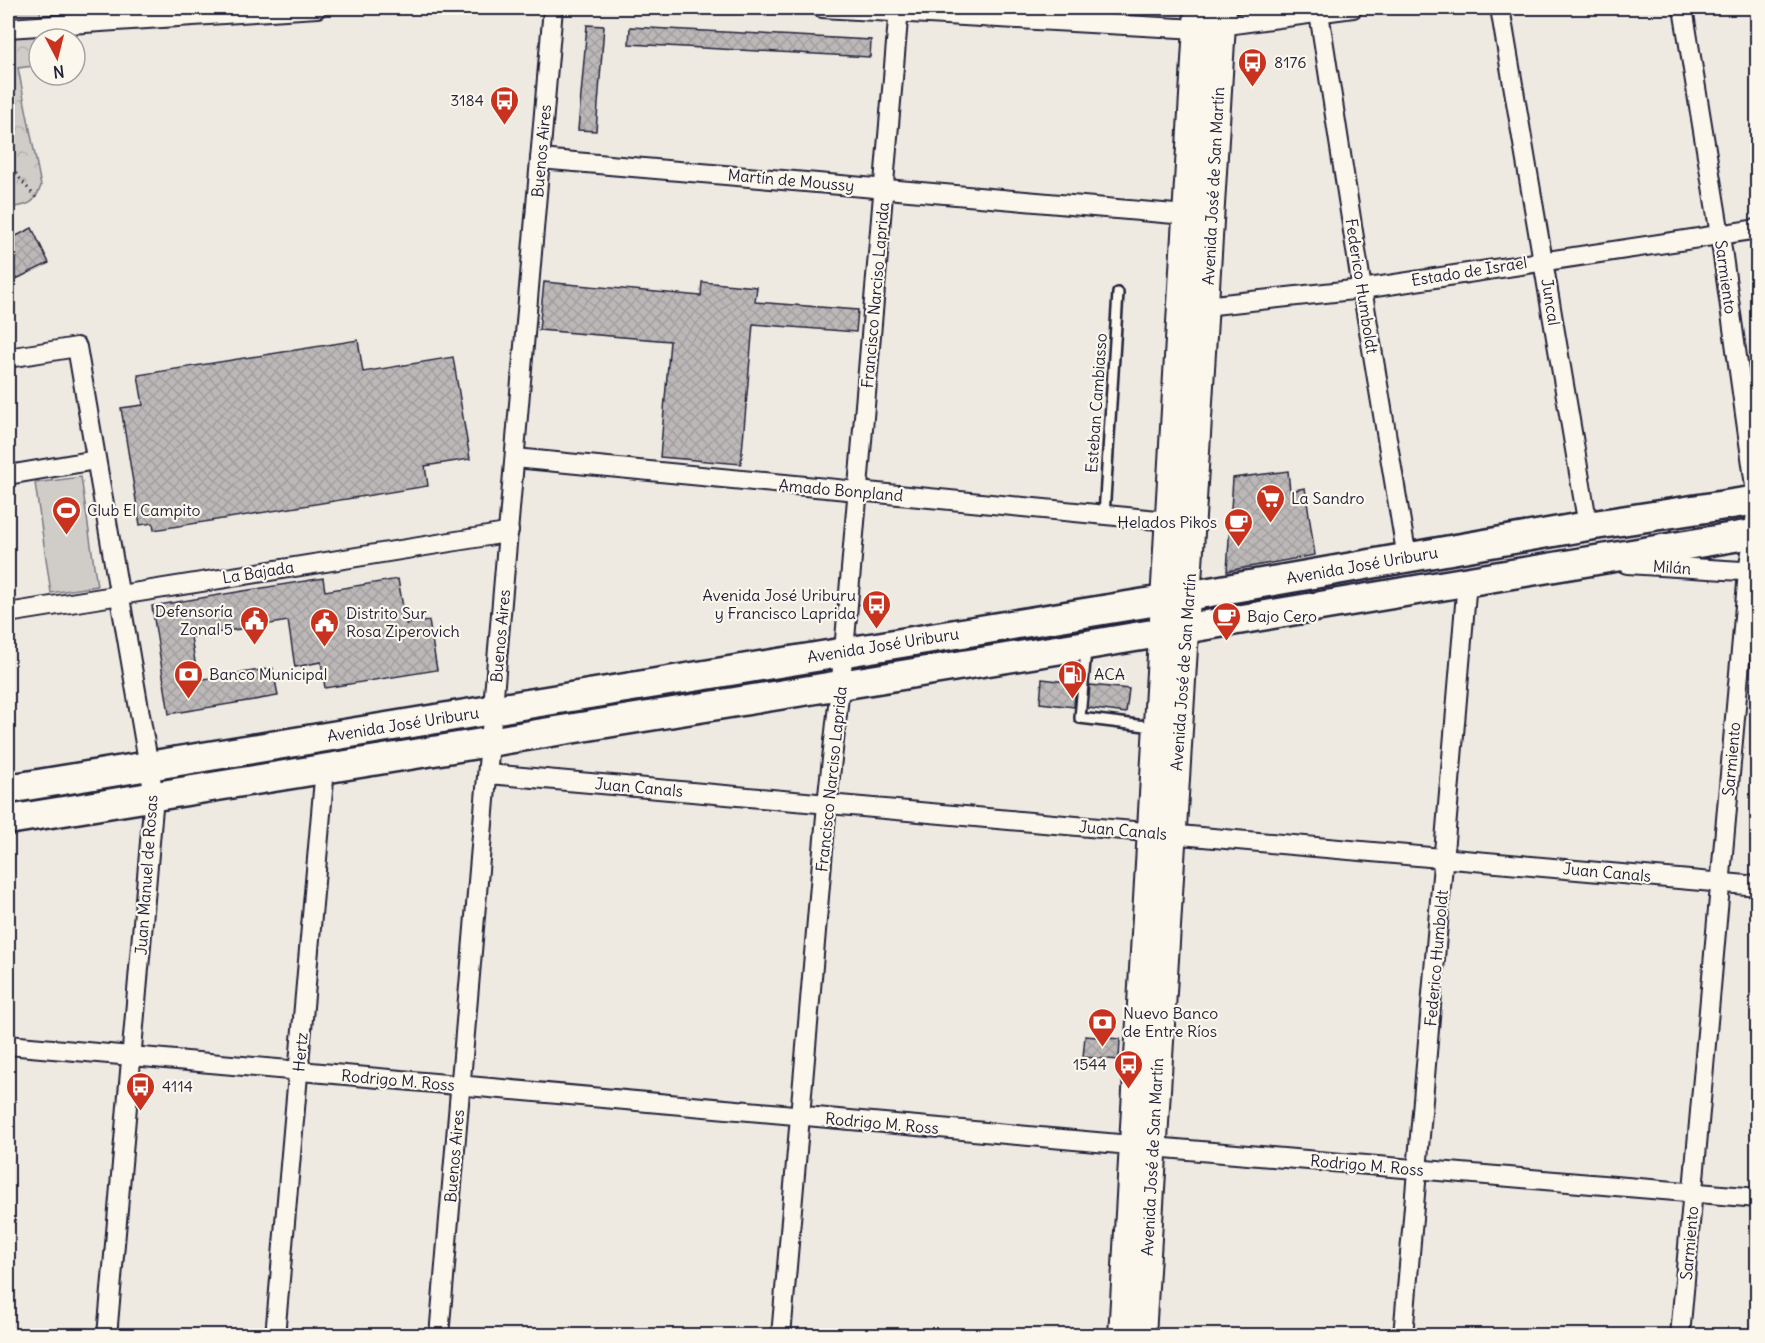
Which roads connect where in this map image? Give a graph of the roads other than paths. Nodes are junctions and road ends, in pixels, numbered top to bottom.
1 (317, 8) edge
2 (553, 8) edge
3 (822, 8) edge
4 (1353, 8) edge
5 (1500, 8) edge
6 (1683, 8) edge
7 (899, 10) edge
8 (1319, 13) junction
9 (1223, 17) edge
10 (1198, 18) edge
11 (8, 28) edge
12 (540, 159) junction
13 (884, 188) junction
14 (1186, 215) junction
15 (1758, 229) edge
16 (1720, 235) junction
17 (1544, 260) junction
18 (1362, 288) junction
19 (1118, 293) dead end
20 (1206, 306) junction
21 (1180, 310) junction
22 (8, 358) edge
23 (515, 458) junction
24 (96, 459) junction
25 (8, 475) edge
26 (858, 491) junction
27 (1757, 500) edge
28 (1104, 515) junction
29 (1168, 521) junction
30 (1588, 526) junction
31 (509, 531) junction
32 (1756, 533) edge
33 (1407, 558) junction
34 (1586, 561) junction
35 (1753, 572) edge
36 (1467, 581) junction
37 (119, 594) junction
38 (1176, 598) junction
39 (8, 613) edge
40 (1174, 631) junction
41 (1087, 645) junction
42 (844, 651) junction
43 (840, 685) junction
44 (494, 709) junction
45 (1156, 727) junction
46 (491, 741) junction
47 (149, 766) junction
48 (325, 768) junction
49 (488, 774) junction
50 (8, 789) edge
51 (154, 796) junction
52 (827, 804) junction
53 (8, 820) edge
54 (1162, 833) junction
55 (1445, 858) junction
56 (1720, 882) junction
57 (1758, 886) edge
58 (8, 1045) edge
59 (132, 1056) junction
60 (298, 1071) junction
61 (461, 1085) junction
62 (800, 1115) junction
63 (1142, 1146) junction
64 (1417, 1169) junction
65 (1693, 1192) junction
66 (1758, 1198) edge
67 (107, 1335) edge
68 (275, 1335) edge
69 (439, 1335) edge
70 (781, 1335) edge
71 (1122, 1335) edge
72 (1142, 1335) edge
73 (1403, 1335) edge
74 (1680, 1335) edge

1 - 11 street
2 - 12 street, Buenos Aires
3 - 7 street
4 - 8 street
5 - 17 street, Juncal
6 - 16 street, Sarmiento
7 - 10 street
7 - 13 street, Francisco Narciso Laprida
8 - 9 street
8 - 18 street, Federico Humboldt
9 - 10 street
9 - 20 main road, Avenida José de San Martín
10 - 14 main road, Avenida José de San Martín
12 - 13 street, Martín de Moussy
12 - 23 street, Buenos Aires
13 - 14 street, Martín de Moussy
13 - 26 street, Francisco Narciso Laprida
14 - 21 main road, Avenida José de San Martín
15 - 16 street, Estado de Israel
16 - 17 street, Estado de Israel
16 - 27 street, Sarmiento
17 - 18 street, Estado de Israel
17 - 30 street, Juncal
18 - 20 street, Estado de Israel
18 - 33 street, Federico Humboldt
19 - 28 lane, Esteban Cambiasso
20 - 21 street, Estado de Israel
20 - 38 main road, Avenida José de San Martín
21 - 29 main road, Avenida José de San Martín
22 - 24 street, Juan Manuel de Rosas
23 - 26 street, Amado Bonpland
23 - 31 street, Buenos Aires
24 - 25 street
24 - 37 street, Juan Manuel de Rosas
26 - 28 street, Amado Bonpland
26 - 42 street, Francisco Narciso Laprida
27 - 30 main road, Avenida José Uriburu
27 - 32 street, Sarmiento
28 - 29 street, Amado Bonpland
29 - 38 main road, Avenida José de San Martín
30 - 33 main road, Avenida José Uriburu
31 - 37 street, La Bajada
31 - 44 street, Buenos Aires
32 - 34 main road, Avenida José Uriburu
32 - 35 street, Sarmiento
33 - 38 main road, Avenida José Uriburu
34 - 35 street, Milán
34 - 36 main road, Avenida José Uriburu
35 - 56 street, Sarmiento
36 - 40 main road, Avenida José Uriburu
36 - 55 street, Federico Humboldt
37 - 39 street, La Bajada
37 - 47 street, Juan Manuel de Rosas
38 - 40 main road, Avenida José de San Martín
38 - 42 main road, Avenida José Uriburu
40 - 41 main road, Avenida José Uriburu
40 - 45 main road, Avenida José de San Martín
40 - 54 main road, Avenida José de San Martín
41 - 43 main road, Avenida José Uriburu
41 - 45 lane
42 - 43 street, Francisco Narciso Laprida
42 - 44 main road, Avenida José Uriburu
43 - 46 main road, Avenida José Uriburu
43 - 52 street, Francisco Narciso Laprida
44 - 46 street, Buenos Aires
44 - 47 main road, Avenida José Uriburu
45 - 54 main road, Avenida José de San Martín
46 - 48 main road, Avenida José Uriburu
46 - 49 street, Buenos Aires
47 - 50 main road, Avenida José Uriburu
47 - 51 street, Juan Manuel de Rosas
48 - 51 main road, Avenida José Uriburu
48 - 60 street, Hertz
49 - 52 street, Juan Canals
49 - 61 street, Buenos Aires
51 - 53 main road, Avenida José Uriburu
51 - 59 street, Juan Manuel de Rosas
52 - 54 street, Juan Canals
52 - 62 street, Francisco Narciso Laprida
54 - 55 street, Juan Canals
54 - 63 main road, Avenida José de San Martín
55 - 56 street, Juan Canals
55 - 64 street, Federico Humboldt
56 - 57 street, Juan Canals
56 - 65 street, Sarmiento
58 - 59 street, Rodrigo M. Ross
59 - 60 street, Rodrigo M. Ross
59 - 67 street, Juan Manuel de Rosas
60 - 61 street, Rodrigo M. Ross
60 - 68 street, Hertz
61 - 62 street, Rodrigo M. Ross
61 - 69 street, Buenos Aires
62 - 63 street, Rodrigo M. Ross
62 - 70 street, Francisco Narciso Laprida
63 - 64 street, Rodrigo M. Ross
63 - 71 main road, Avenida José de San Martín
63 - 72 main road, Avenida José de San Martín
64 - 65 street, Rodrigo M. Ross
64 - 73 street, Federico Humboldt
65 - 66 street, Rodrigo M. Ross
65 - 74 street, Sarmiento

